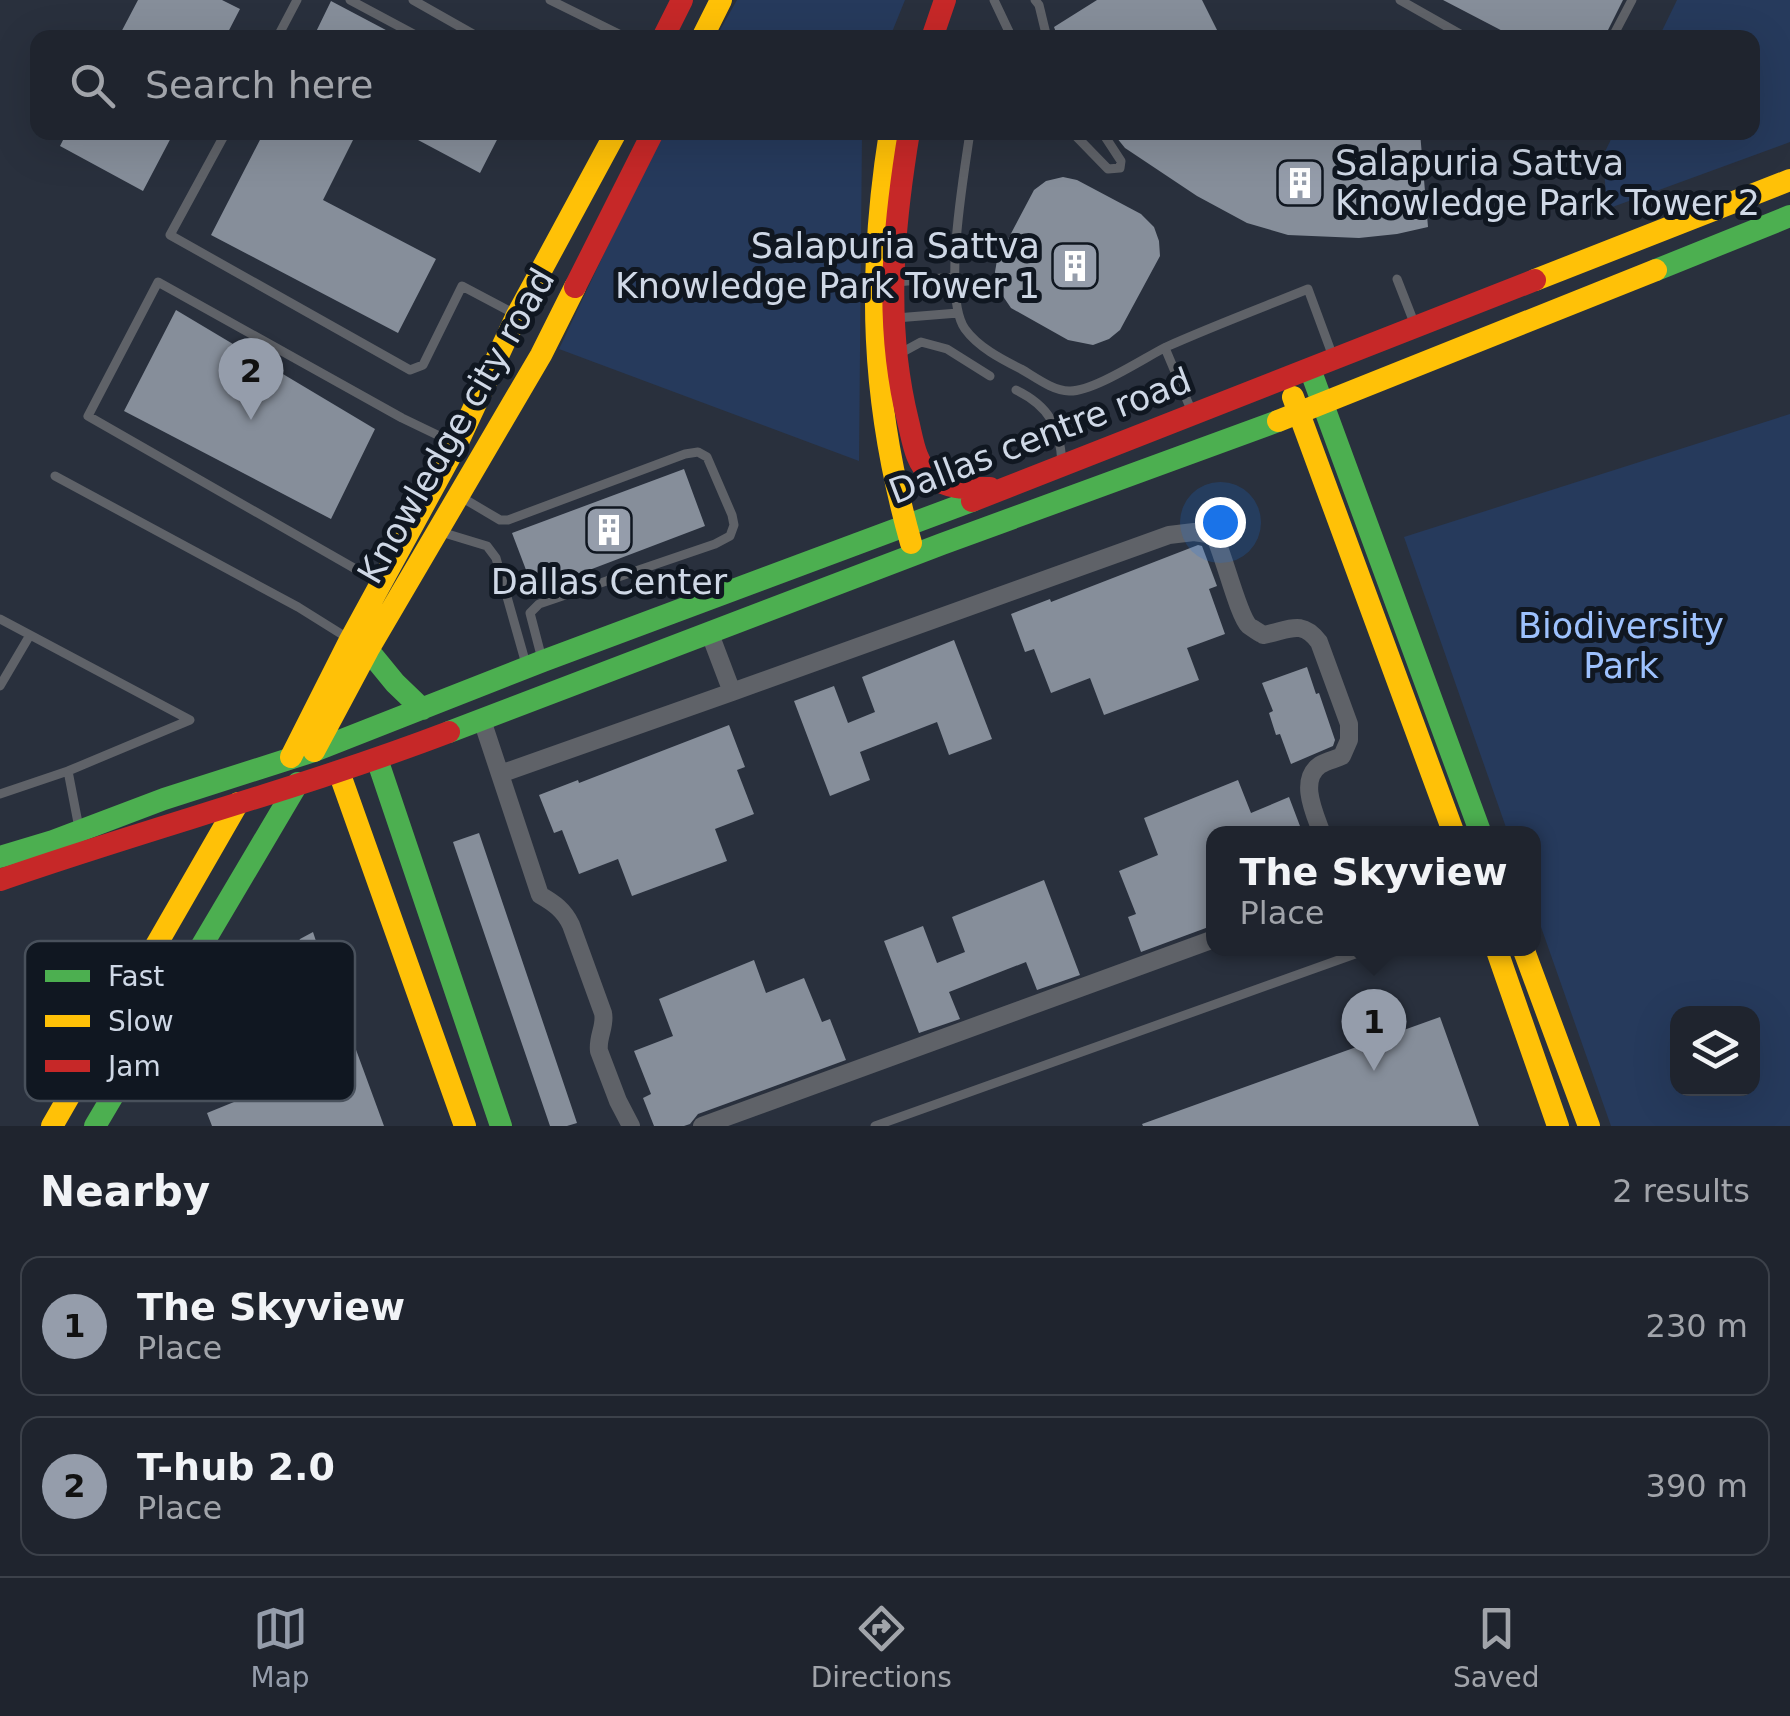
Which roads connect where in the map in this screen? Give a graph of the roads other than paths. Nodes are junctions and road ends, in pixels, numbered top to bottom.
1 (297, 0) edge
2 (350, 0) edge
3 (413, 0) edge
4 (550, 0) edge
5 (682, 0) edge
6 (721, 0) edge
7 (928, 0) edge
8 (945, 0) edge
9 (994, 0) edge
10 (1035, 0) edge
11 (1400, 0) edge
12 (1632, 0) edge
13 (281, 30) edge
14 (406, 30) edge
15 (466, 30) edge
16 (611, 30) edge
17 (666, 30) edge
18 (706, 30) edge
19 (919, 30) edge
20 (935, 30) edge
21 (1008, 30) edge
22 (1045, 30) edge
23 (1452, 30) edge
24 (1616, 30) edge
25 (222, 140) edge
26 (606, 140) edge
27 (649, 140) edge
28 (889, 140) edge
29 (907, 140) edge
30 (971, 140) edge
31 (1080, 140) edge
32 (1107, 140) edge
33 (1790, 180) edge
34 (1790, 216) edge
35 (954, 277) junction
36 (1396, 279) dead end
37 (893, 283) junction
38 (958, 313) junction
39 (517, 315) junction
40 (894, 318) junction
41 (1416, 328) junction
42 (1164, 348) junction
43 (895, 356) junction
44 (1334, 360) junction
45 (1310, 369) junction
46 (990, 376) dead end
47 (1285, 378) junction
48 (1016, 390) dead end
49 (1323, 405) junction
50 (1298, 413) junction
51 (1193, 414) junction
52 (457, 444) junction
53 (1062, 466) junction
54 (55, 476) dead end
55 (1004, 487) junction
56 (459, 495) junction
57 (906, 527) junction
58 (438, 531) junction
59 (915, 555) junction
60 (380, 584) junction
61 (0, 619) edge
62 (710, 634) junction
63 (30, 635) junction
64 (359, 645) junction
65 (535, 664) junction
66 (0, 686) edge
67 (732, 692) junction
68 (422, 708) junction
69 (482, 720) junction
70 (302, 754) junction
71 (377, 759) junction
72 (68, 771) junction
73 (338, 772) junction
74 (500, 774) junction
75 (298, 783) junction
76 (0, 794) edge
77 (238, 803) junction
78 (1319, 826) edge
79 (1451, 826) edge
80 (1478, 826) edge
81 (79, 831) junction
82 (0, 857) edge
83 (0, 880) edge
84 (159, 941) edge
85 (204, 941) edge
86 (1206, 941) edge
87 (1350, 956) edge
88 (1499, 956) edge
89 (1526, 956) edge
90 (66, 1101) edge
91 (109, 1101) edge
92 (52, 1126) edge
93 (94, 1126) edge
94 (464, 1126) edge
95 (501, 1126) edge
96 (632, 1126) edge
97 (702, 1126) edge
98 (874, 1126) edge
99 (1558, 1126) edge
100 (1588, 1126) edge

1 - 13 lane
2 - 14 lane
3 - 15 lane
4 - 16 lane
5 - 17 street
6 - 18 street
7 - 19 street
8 - 20 street
9 - 21 lane
10 - 22 lane
11 - 23 lane
12 - 24 lane
25 - 39 lane
26 - 39 street, Knowledge city road
27 - 56 street, Knowledge city road
28 - 57 street
29 - 37 street
30 - 35 lane
31 - 32 lane
33 - 41 street, Dallas centre road
34 - 49 street, Dallas centre road
35 - 37 lane
35 - 38 lane
36 - 41 lane
37 - 40 street
38 - 40 lane
38 - 42 lane
39 - 52 street, Knowledge city road
40 - 43 street
41 - 44 street, Dallas centre road
42 - 44 lane
42 - 51 lane
43 - 46 lane
43 - 55 street
44 - 45 street, Dallas centre road
45 - 47 street, Dallas centre road
45 - 49 street
47 - 50 street
47 - 51 street, Dallas centre road
48 - 53 lane
49 - 50 street, Dallas centre road
49 - 80 street
50 - 59 street, Dallas centre road
50 - 79 street
51 - 53 street, Dallas centre road
52 - 60 street, Knowledge city road
52 - 60 lane
53 - 55 street, Dallas centre road
54 - 64 lane
55 - 57 street, Dallas centre road
56 - 58 street, Knowledge city road
56 - 65 lane
57 - 59 street
57 - 65 street, Dallas centre road
58 - 64 street, Knowledge city road
58 - 65 lane
59 - 62 street, Dallas centre road
60 - 64 street, Knowledge city road
61 - 63 lane
62 - 67 street
62 - 69 street, Dallas centre road
63 - 66 lane
63 - 72 lane
64 - 68 street
64 - 70 street, Knowledge city road
65 - 68 street, Dallas centre road
67 - 74 street
67 - 78 street
68 - 70 street, Dallas centre road
69 - 71 street, Dallas centre road
69 - 74 street
70 - 81 street, Dallas centre road
71 - 73 street, Dallas centre road
71 - 95 street
72 - 76 lane
72 - 81 lane
73 - 75 street, Dallas centre road
73 - 94 street
74 - 96 street
75 - 77 street, Dallas centre road
75 - 85 street
77 - 83 street, Dallas centre road
77 - 84 street
81 - 82 street, Dallas centre road
86 - 97 street
87 - 98 lane
88 - 99 street
89 - 100 street
90 - 92 street
91 - 93 street

